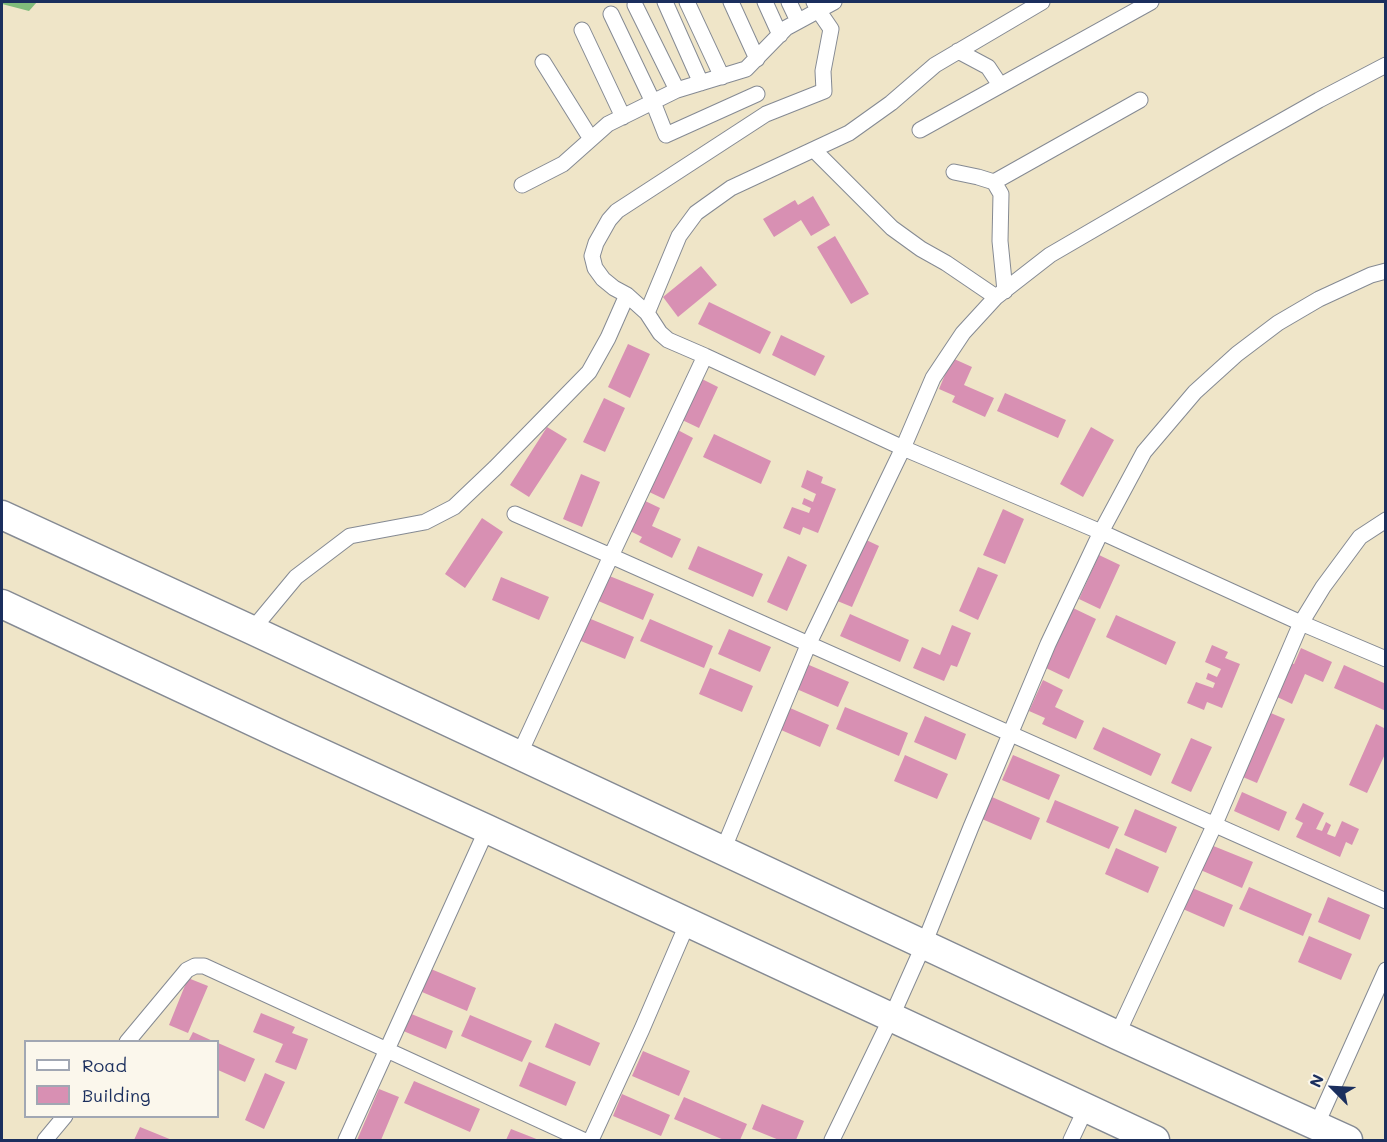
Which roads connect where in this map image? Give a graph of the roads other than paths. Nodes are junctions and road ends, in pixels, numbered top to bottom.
1 (665, 2) edge
2 (687, 2) edge
3 (731, 2) edge
4 (765, 2) edge
5 (789, 2) edge
6 (834, 2) edge
7 (1042, 2) edge
8 (1151, 2) edge
9 (635, 4) dead end
10 (816, 6) edge
11 (611, 14) dead end
12 (798, 21) junction
13 (582, 30) dead end
14 (780, 35) junction
15 (958, 51) junction
16 (543, 62) dead end
17 (752, 64) junction
18 (1386, 65) edge
19 (722, 76) junction
20 (701, 83) junction
21 (1000, 85) junction
22 (677, 90) junction
23 (757, 94) junction
24 (1140, 100) dead end
25 (653, 102) junction
26 (766, 114) junction
27 (623, 117) junction
28 (920, 130) dead end
29 (591, 139) junction
30 (814, 150) junction
31 (954, 172) dead end
32 (994, 182) junction
33 (522, 185) dead end
34 (1386, 271) edge
35 (1000, 294) junction
36 (627, 295) junction
37 (647, 313) junction
38 (705, 356) junction
39 (903, 448) junction
40 (515, 514) dead end
41 (2, 515) edge
42 (1386, 520) edge
43 (1101, 532) junction
44 (611, 556) junction
45 (2, 604) edge
46 (1301, 623) junction
47 (252, 630) junction
48 (809, 643) junction
49 (1386, 659) edge
50 (1010, 734) junction
51 (519, 755) junction
52 (1214, 826) junction
53 (487, 829) junction
54 (723, 850) junction
55 (1386, 901) edge
56 (688, 922) junction
57 (924, 944) junction
58 (1386, 970) edge
59 (891, 1018) junction
60 (1117, 1035) junction
61 (128, 1040) edge
62 (387, 1050) junction
63 (1086, 1108) junction
64 (63, 1118) edge
65 (1316, 1126) junction
66 (45, 1140) edge
67 (346, 1140) edge
68 (583, 1140) edge
69 (591, 1140) edge
70 (832, 1140) edge
71 (1071, 1140) edge
72 (1155, 1140) edge
73 (1348, 1140) edge

1 - 20 street
2 - 19 street
3 - 17 street
4 - 14 street
5 - 12 street
6 - 10 street
7 - 15 street
8 - 21 street
9 - 22 street
10 - 12 street
10 - 26 street
11 - 25 street
12 - 14 street
13 - 27 street
14 - 17 street
15 - 21 street
15 - 30 street
16 - 29 street
17 - 19 street
17 - 23 street
18 - 35 street
19 - 20 street
20 - 22 street
21 - 28 street
22 - 25 street
23 - 25 street
23 - 26 street
24 - 32 street
25 - 27 street
26 - 36 street
27 - 29 street
29 - 33 street
30 - 35 street
30 - 37 street
31 - 32 street
32 - 35 street
34 - 43 street
35 - 39 street
36 - 37 street
36 - 47 street
37 - 38 street
38 - 39 street
38 - 44 street
39 - 43 street
39 - 48 street
40 - 44 street
41 - 47 highway
42 - 46 street
43 - 46 street
43 - 50 street
44 - 48 street
44 - 51 street
45 - 53 highway
46 - 49 street
46 - 52 street
47 - 51 highway
48 - 50 street
48 - 54 street
50 - 52 street
50 - 57 street
51 - 54 highway
52 - 55 street
52 - 60 street
53 - 56 highway
53 - 62 street
54 - 57 highway
56 - 59 highway
56 - 69 street
57 - 59 street
57 - 60 highway
58 - 65 street
59 - 63 highway
59 - 70 street
60 - 65 highway
61 - 62 street
62 - 67 street
62 - 68 street
63 - 71 street
63 - 72 highway
64 - 66 street
65 - 73 highway

